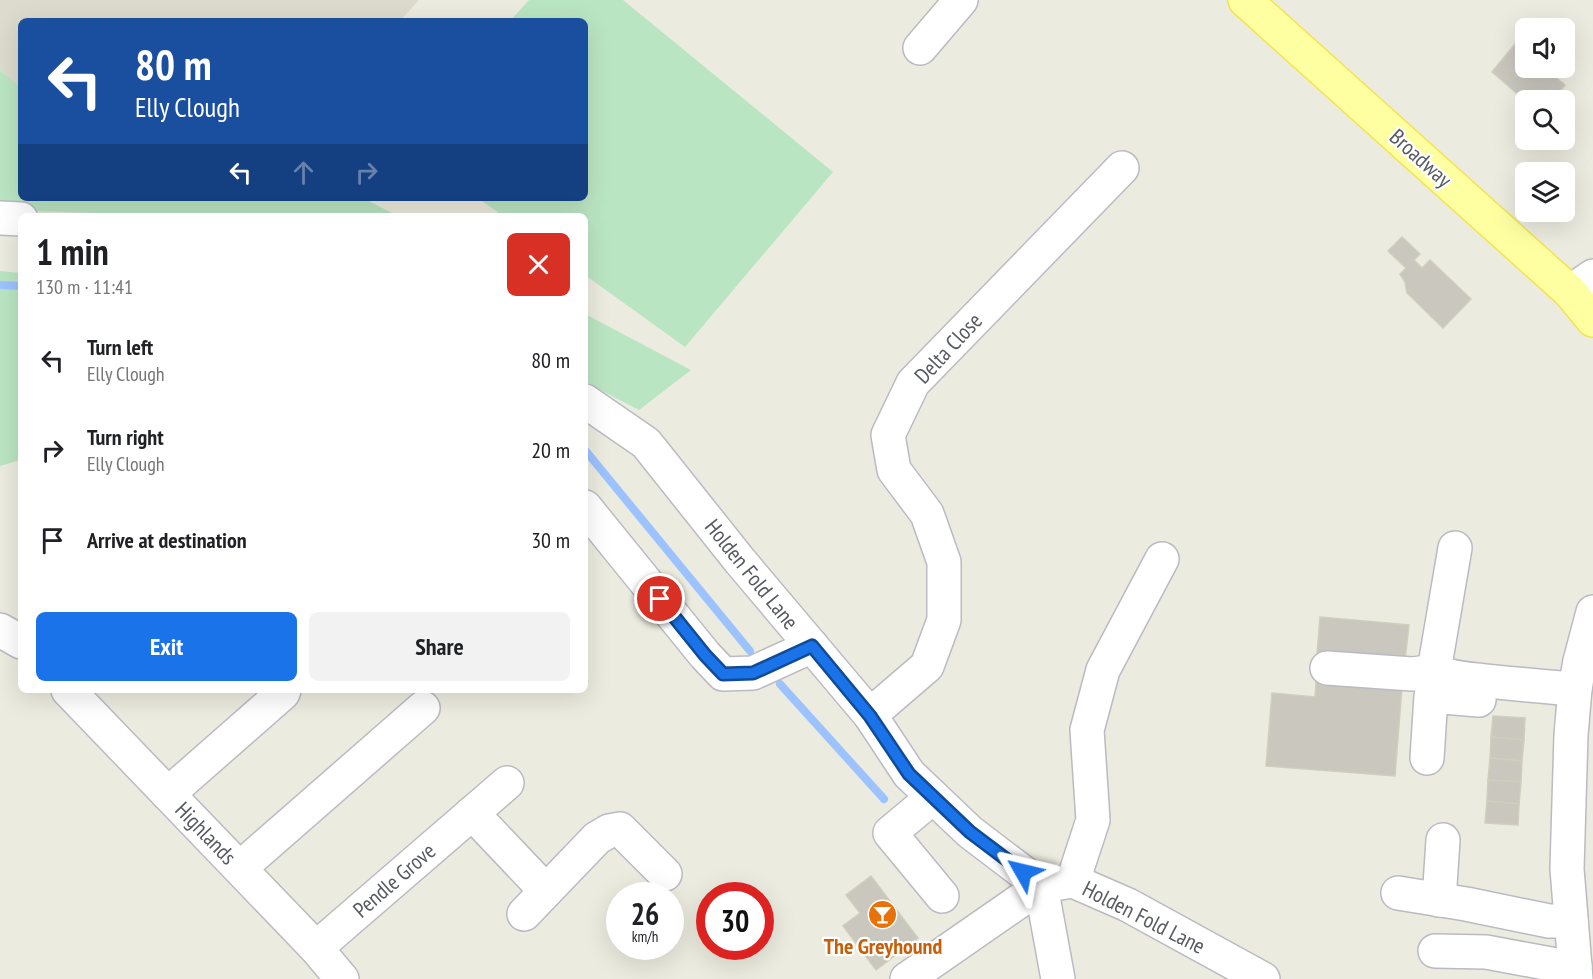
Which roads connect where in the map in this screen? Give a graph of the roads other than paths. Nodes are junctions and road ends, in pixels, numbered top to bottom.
1 (961, 0) edge
2 (1245, 0) edge
3 (920, 48) dead end
4 (1122, 168) dead end
5 (0, 218) edge
6 (18, 219) edge
7 (1582, 284) edge
8 (1593, 320) edge
9 (588, 403) edge
10 (588, 511) edge
11 (1455, 548) dead end
12 (1162, 559) dead end
13 (1593, 612) edge
14 (0, 630) edge
15 (18, 640) edge
16 (812, 646) junction
17 (1327, 668) dead end
18 (1437, 671) junction
19 (71, 693) edge
20 (283, 693) edge
21 (1574, 698) junction
22 (423, 708) dead end
23 (870, 716) junction
24 (1427, 758) dead end
25 (507, 783) dead end
26 (168, 794) junction
27 (933, 797) junction
28 (472, 813) junction
29 (1443, 840) dead end
30 (240, 868) junction
31 (665, 874) dead end
32 (1073, 881) junction
33 (1041, 886) junction
34 (1398, 893) dead end
35 (942, 896) dead end
36 (1439, 900) junction
37 (1571, 921) junction
38 (316, 948) junction
39 (1435, 951) dead end
40 (1575, 972) edge
41 (342, 979) edge
42 (907, 979) edge
43 (1058, 979) edge
44 (1263, 979) edge

1 - 3 street
2 - 7 main road, Broadway
4 - 23 street, Delta Close
5 - 6 street
7 - 8 main road, Broadway
9 - 16 street, Holden Fold Lane
10 - 16 street
11 - 18 street
12 - 32 street
13 - 21 street
14 - 15 street
16 - 23 street, Holden Fold Lane
17 - 18 street
18 - 21 street
19 - 26 street, Highlands
20 - 26 street
21 - 24 street
21 - 37 street
22 - 30 street
23 - 27 street, Holden Fold Lane
25 - 28 street, Pendle Grove
26 - 30 street, Highlands
27 - 33 street, Holden Fold Lane
27 - 35 street
28 - 31 street
28 - 38 street, Pendle Grove
29 - 36 street
30 - 38 street, Highlands
32 - 33 street, Holden Fold Lane
32 - 44 street, Holden Fold Lane
33 - 42 street
33 - 43 street
34 - 36 street
36 - 37 street
37 - 40 street
38 - 41 street, Highlands
39 - 40 street

